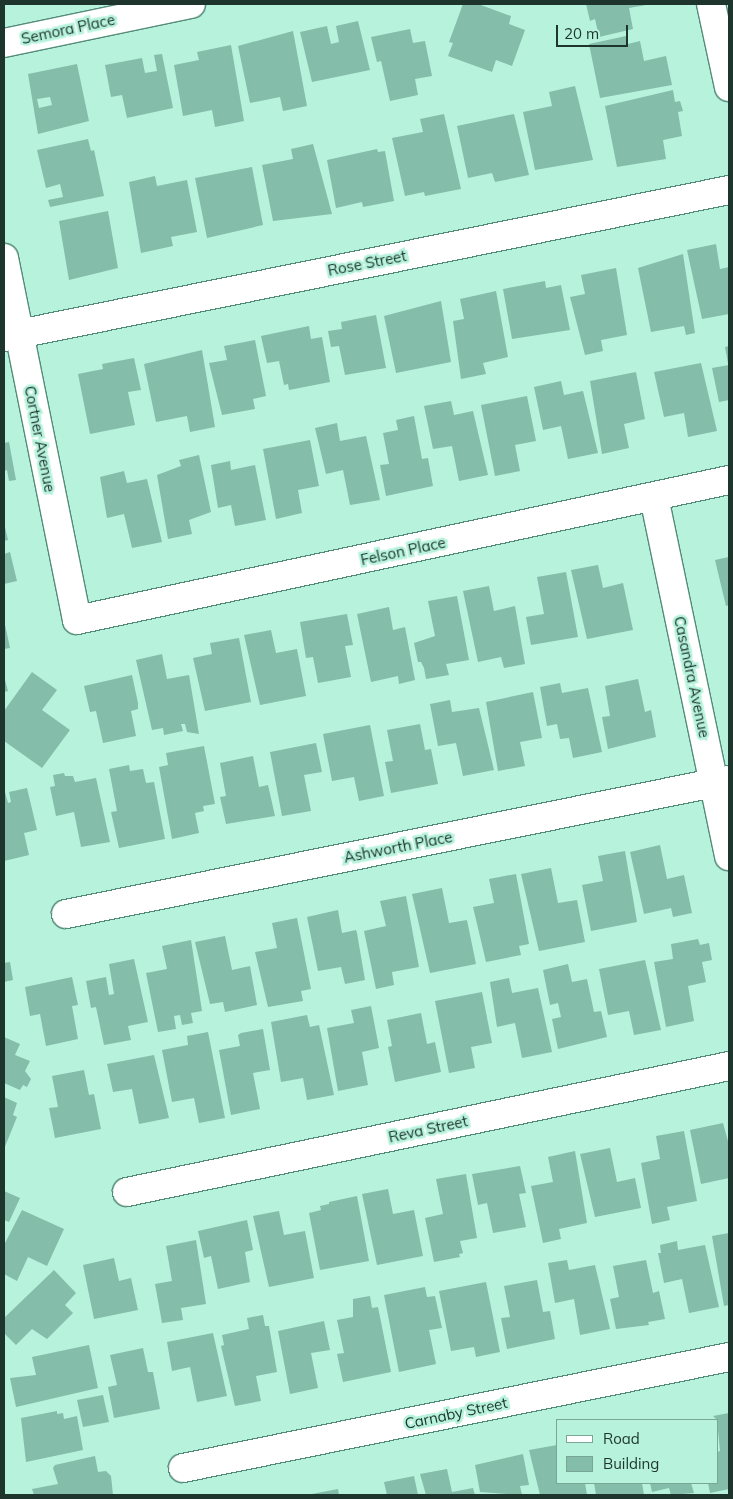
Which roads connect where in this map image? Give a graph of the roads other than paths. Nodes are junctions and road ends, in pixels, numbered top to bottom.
1 (191, 4) edge
2 (711, 4) edge
3 (4, 42) edge
4 (729, 87) edge
5 (729, 190) edge
6 (4, 258) edge
7 (11, 335) edge
8 (729, 480) edge
9 (654, 497) junction
10 (77, 620) joint
11 (722, 782) edge
12 (729, 856) edge
13 (66, 914) dead end
14 (729, 1066) edge
15 (127, 1192) dead end
16 (729, 1357) edge
17 (182, 1468) dead end

1 - 3 street, Semora Place
2 - 4 street
5 - 7 street, Rose Street
6 - 7 street, Cortner Avenue
7 - 10 street, Cortner Avenue
8 - 9 street, Felson Place
9 - 10 street, Felson Place
9 - 11 street, Casandra Avenue
11 - 12 street, Casandra Avenue
11 - 13 street, Ashworth Place
14 - 15 street, Reva Street
16 - 17 street, Carnaby Street

